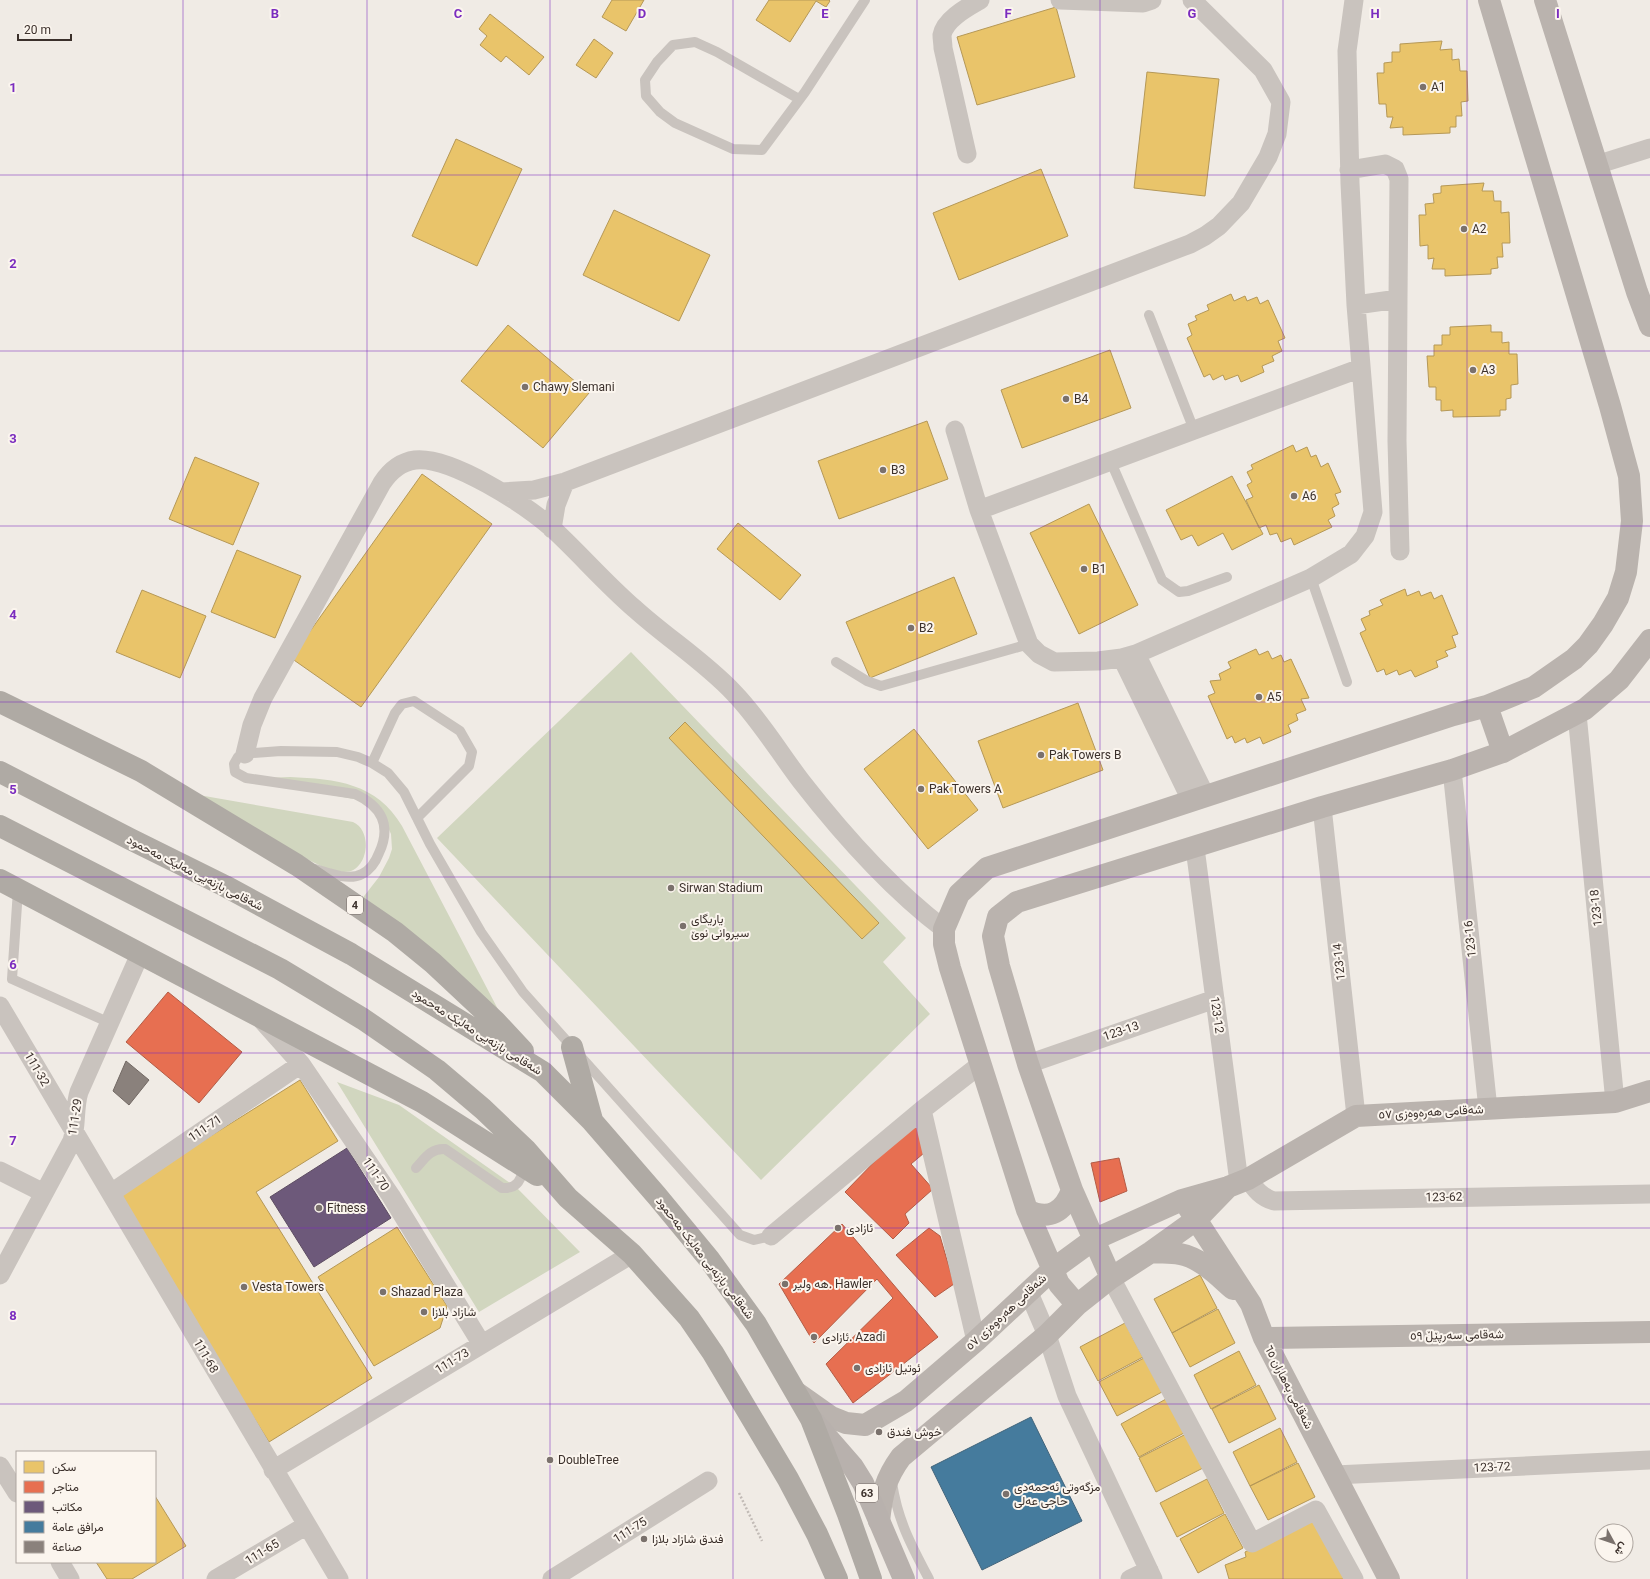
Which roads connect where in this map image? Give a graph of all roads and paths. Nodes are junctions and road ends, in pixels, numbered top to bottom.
1 (865, 0) edge
2 (980, 0) edge
3 (1060, 0) edge
4 (1152, 0) edge
5 (1192, 0) edge
6 (1354, 0) edge
7 (1489, 0) edge
8 (1545, 0) edge
9 (799, 100) junction
10 (1650, 148) edge
11 (967, 154) dead end
12 (1596, 165) junction
13 (1349, 170) junction
14 (1644, 290) edge
15 (1398, 299) junction
16 (1356, 305) junction
17 (1149, 315) dead end
18 (1650, 326) edge
19 (1361, 368) junction
20 (955, 430) dead end
21 (1194, 430) junction
22 (1397, 441) junction
23 (1368, 443) junction
24 (1111, 462) junction
25 (565, 482) junction
26 (502, 492) junction
27 (979, 510) junction
28 (552, 529) junction
29 (1400, 551) dead end
30 (1227, 577) dead end
31 (1311, 578) junction
32 (1650, 640) edge
33 (1029, 644) junction
34 (1129, 656) junction
35 (836, 662) dead end
36 (1347, 682) dead end
37 (0, 702) edge
38 (1487, 706) junction
39 (1577, 714) junction
40 (1503, 752) junction
41 (245, 754) junction
42 (372, 763) junction
43 (1452, 770) junction
44 (0, 772) edge
45 (1198, 797) junction
46 (1322, 807) junction
47 (416, 818) junction
48 (0, 826) edge
49 (1194, 848) junction
50 (297, 865) junction
51 (9, 885) edge
52 (944, 930) junction
53 (140, 954) junction
54 (1215, 999) junction
55 (0, 1009) edge
56 (257, 1015) junction
57 (110, 1023) junction
58 (572, 1047) junction
59 (301, 1064) junction
60 (980, 1064) junction
61 (1028, 1064) junction
62 (543, 1072) junction
63 (1650, 1091) edge
64 (1615, 1102) junction
65 (1488, 1109) junction
66 (922, 1110) junction
67 (1356, 1116) junction
68 (592, 1121) junction
69 (74, 1133) junction
70 (524, 1167) junction
71 (416, 1168) dead end
72 (0, 1172) edge
73 (1238, 1182) junction
74 (1072, 1190) junction
75 (44, 1193) junction
76 (111, 1193) junction
77 (1650, 1194) edge
78 (568, 1198) junction
79 (1182, 1200) junction
80 (1027, 1210) junction
81 (1197, 1219) junction
82 (771, 1236) joint
83 (1093, 1240) junction
84 (1151, 1252) junction
85 (632, 1254) junction
86 (1052, 1270) junction
87 (0, 1275) edge
88 (1111, 1278) junction
89 (1029, 1293) junction
90 (1251, 1304) junction
91 (1077, 1305) junction
92 (1650, 1332) edge
93 (1047, 1335) junction
94 (1264, 1338) junction
95 (976, 1341) junction
96 (481, 1344) junction
97 (797, 1393) junction
98 (811, 1419) junction
99 (1650, 1460) edge
100 (1, 1468) edge
101 (273, 1470) junction
102 (890, 1472) junction
103 (1335, 1475) junction
104 (708, 1481) dead end
105 (16, 1491) edge
106 (739, 1493) dead end
107 (879, 1521) junction
108 (307, 1525) junction
109 (762, 1540) dead end
110 (61, 1563) edge
111 (1151, 1575) edge
112 (225, 1577) edge
113 (70, 1579) edge
114 (339, 1579) edge
115 (552, 1579) edge
116 (837, 1579) edge
117 (871, 1579) edge
118 (904, 1579) edge
119 (929, 1579) edge
120 (1130, 1579) edge
121 (1354, 1579) edge
122 (1389, 1579) edge

1 - 9 lane
2 - 11 street
3 - 4 street
5 - 25 street
6 - 13 street
7 - 38 street
8 - 12 street
9 - 9 lane
10 - 12 street
12 - 14 street
13 - 15 street
13 - 16 street
14 - 18 street
15 - 16 street
15 - 22 street
16 - 19 street
17 - 21 lane
19 - 21 street
19 - 23 street
20 - 27 street
21 - 24 street
22 - 23 street
22 - 29 street
23 - 31 street
24 - 27 street
24 - 30 lane
25 - 26 street
25 - 28 street
26 - 28 street
26 - 41 street
27 - 33 street
28 - 52 street
31 - 34 street
31 - 36 lane
32 - 39 street
33 - 34 street
33 - 35 lane
34 - 45 street
37 - 50 highway, 4
38 - 40 street
38 - 45 street
39 - 40 street
39 - 64 street, 123-18
40 - 43 street
41 - 42 lane
41 - 50 lane
42 - 47 lane
42 - 47 lane
43 - 46 street
43 - 65 street, 123-16
44 - 62 highway, شەقامی بازنەیی مەلیک مەحمود
45 - 52 street
46 - 49 street
46 - 67 street, 123-14
47 - 58 lane
48 - 78 highway
49 - 54 street, 123-12
49 - 61 street
50 - 62 highway, 4
51 - 53 highway
51 - 57 lane
52 - 60 street
53 - 56 highway
53 - 57 street, 111-29
54 - 61 street, 123-13
54 - 73 street, 123-12
55 - 69 street, 111-32
56 - 59 street, 111-70
56 - 70 highway
57 - 69 street, 111-29
58 - 68 highway
58 - 82 lane
59 - 76 street, 111-71
59 - 96 street, 111-70
60 - 66 street
60 - 80 street
61 - 74 street
62 - 68 highway, شەقامی بازنەیی مەلیک مەحمود
63 - 64 street, شەقامی هەرەوەزی ٥٧
64 - 65 street, شەقامی هەرەوەزی ٥٧
65 - 67 street, شەقامی هەرەوەزی ٥٧
66 - 82 street
66 - 95 street
67 - 73 street, شەقامی هەرەوەزی ٥٧
68 - 97 highway, شەقامی بازنەیی مەلیک مەحمود
69 - 75 street, 111-29
69 - 76 street, 111-68
70 - 71 lane
70 - 78 highway
72 - 75 street
73 - 77 street, 123-62
73 - 79 street, شەقامی هەرەوەزی ٥٧
73 - 81 street, شەقامی هەرەوەزی ٥٧
74 - 80 street
74 - 83 street
75 - 87 street, 111-29
76 - 101 street, 111-68
78 - 85 highway
79 - 81 street, شەقامی بەهاران ٦٥
79 - 83 street, شەقامی هەرەوەزی ٥٧
80 - 86 street
81 - 84 street, شەقامی هەرەوەزی ٥٧
81 - 90 street, شەقامی بەهاران ٦٥
83 - 86 street, شەقامی هەرەوەزی ٥٧
83 - 88 street
84 - 88 street, شەقامی هەرەوەزی ٥٧
84 - 90 street
85 - 96 street, 111-73
85 - 116 highway
86 - 89 street, شەقامی هەرەوەزی ٥٧
86 - 91 street
88 - 91 street, شەقامی هەرەوەزی ٥٧
88 - 121 street
89 - 93 street
89 - 95 street, شەقامی هەرەوەزی ٥٧
90 - 94 street, شەقامی بەهاران ٦٥
91 - 93 street, شەقامی هەرەوەزی ٥٧
92 - 94 street, شەقامی سەرپێڵ ٥٩
93 - 102 street, شەقامی هەرەوەزی ٥٧
93 - 111 street
94 - 103 street, شەقامی بەهاران ٦٥
95 - 97 street, شەقامی هەرەوەزی ٥٧
96 - 101 street, 111-73
97 - 98 highway, شەقامی بازنەیی مەلیک مەحمود
98 - 107 main road, 63
98 - 117 highway, شەقامی بازنەیی مەلیک مەحمود
99 - 103 street, 123-72
100 - 105 street
101 - 108 street, 111-68
102 - 107 street, شەقامی هەرەوەزی ٥٧
102 - 119 lane
103 - 122 street, شەقامی بەهاران ٦٥
104 - 115 street, 111-75
106 - 109 path
107 - 118 main road, 63
108 - 112 street, 111-65
108 - 114 street, 111-68
110 - 113 street
111 - 120 street

